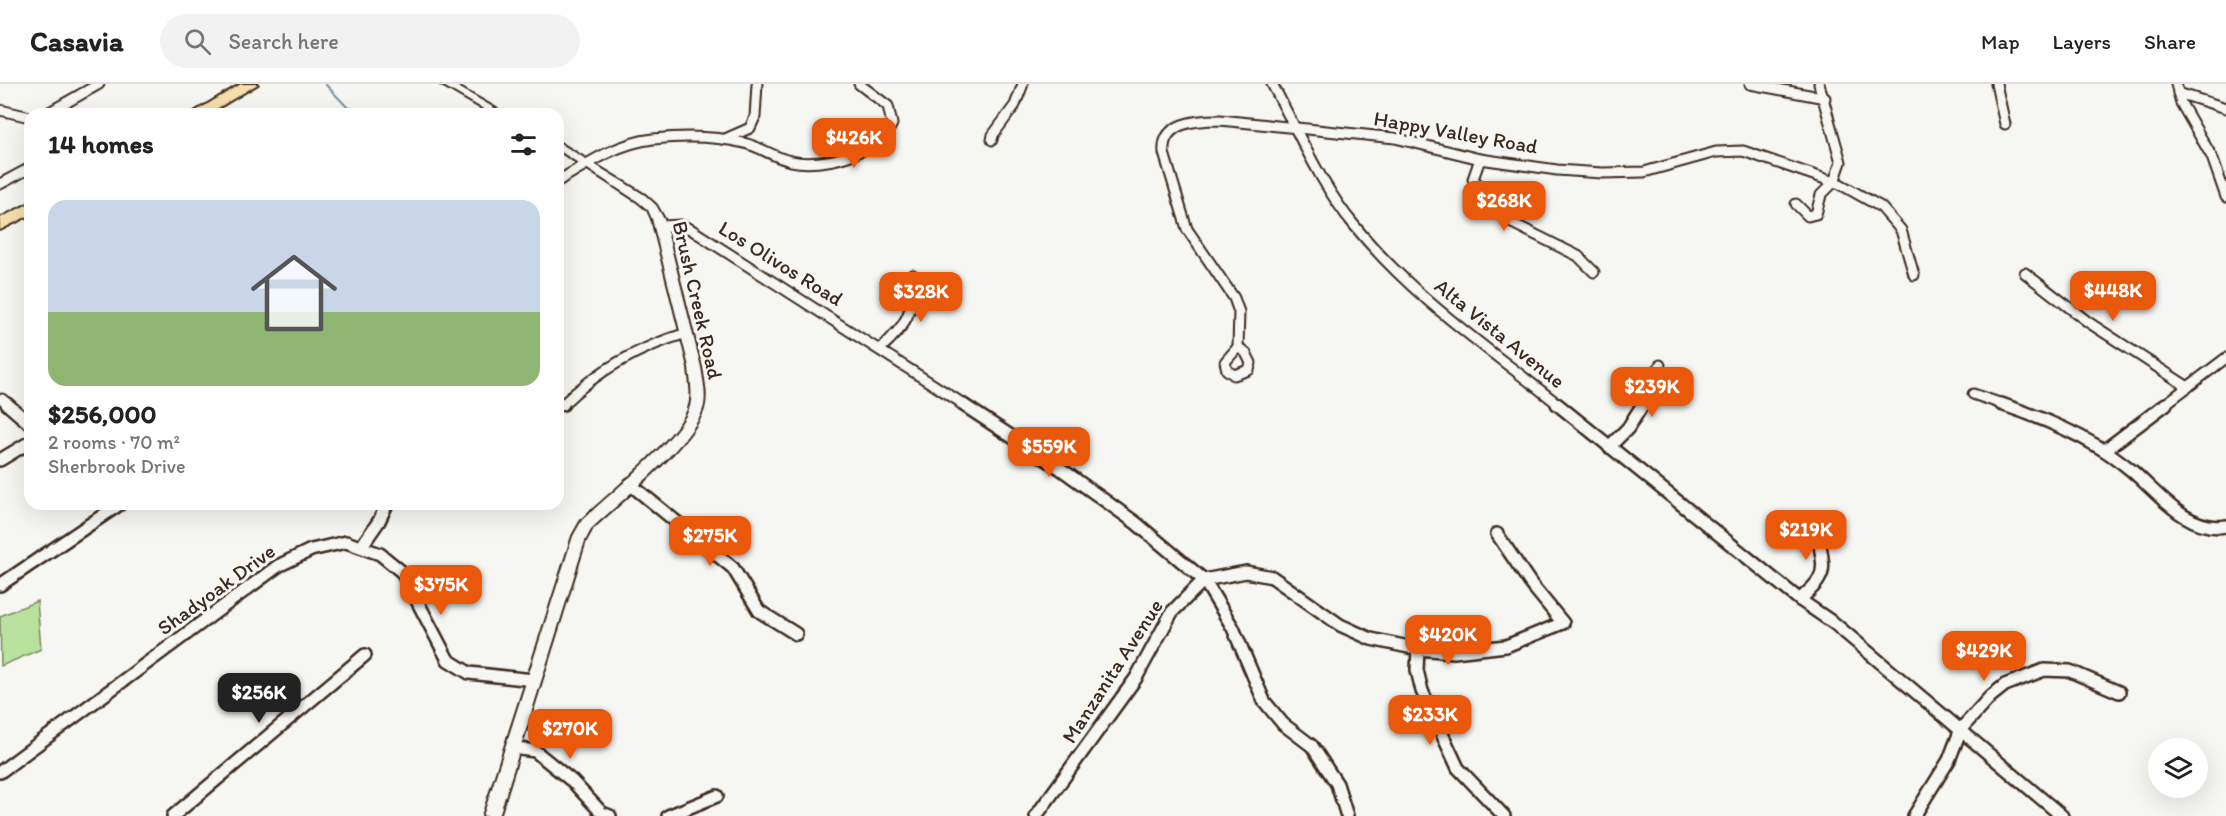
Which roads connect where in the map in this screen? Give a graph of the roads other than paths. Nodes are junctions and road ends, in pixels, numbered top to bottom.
1 (99, 84) edge
2 (251, 84) edge
3 (263, 84) edge
4 (446, 84) edge
5 (757, 84) edge
6 (859, 84) edge
7 (1023, 84) edge
8 (1272, 84) edge
9 (1750, 84) edge
10 (1819, 84) edge
11 (1996, 84) edge
12 (2177, 88) edge
13 (1825, 98) junction
14 (57, 108) edge
15 (209, 108) edge
16 (223, 108) edge
17 (489, 108) edge
18 (2226, 108) edge
19 (0, 110) edge
20 (24, 116) edge
21 (2005, 124) dead end
22 (1296, 126) junction
23 (750, 129) junction
24 (722, 140) junction
25 (992, 140) dead end
26 (750, 144) junction
27 (564, 149) edge
28 (1480, 159) junction
29 (587, 163) junction
30 (24, 171) edge
31 (564, 177) edge
32 (1834, 182) junction
33 (0, 184) edge
34 (2226, 197) edge
35 (1796, 204) dead end
36 (24, 211) edge
37 (24, 222) edge
38 (0, 225) edge
39 (661, 226) junction
40 (0, 236) edge
41 (1594, 272) dead end
42 (2025, 273) dead end
43 (913, 275) dead end
44 (1914, 275) dead end
45 (687, 333) junction
46 (1238, 347) dead end
47 (880, 349) junction
48 (2226, 358) edge
49 (1660, 365) dead end
50 (2188, 387) junction
51 (1973, 394) dead end
52 (2, 399) dead end
53 (564, 401) edge
54 (24, 419) edge
55 (24, 446) edge
56 (1608, 447) junction
57 (2105, 450) junction
58 (0, 460) edge
59 (630, 484) junction
60 (111, 510) edge
61 (384, 510) edge
62 (2226, 526) edge
63 (1820, 532) dead end
64 (1497, 534) dead end
65 (361, 547) junction
66 (1204, 580) junction
67 (0, 585) edge
68 (1800, 600) junction
69 (796, 634) dead end
70 (1418, 649) junction
71 (365, 655) dead end
72 (534, 680) junction
73 (2119, 692) dead end
74 (1961, 729) junction
75 (513, 748) junction
76 (0, 772) edge
77 (717, 796) dead end
78 (173, 816) edge
79 (490, 816) edge
80 (610, 816) edge
81 (668, 816) edge
82 (1036, 816) edge
83 (1347, 816) edge
84 (1504, 816) edge
85 (1914, 816) edge
86 (2062, 816) edge

1 - 14 street
2 - 15 main road
3 - 16 main road
4 - 17 street
5 - 23 street
6 - 26 street
7 - 25 street
8 - 22 street, Alta Vista Avenue
9 - 13 street
10 - 13 street
11 - 21 street
12 - 18 street
12 - 34 street
13 - 32 street
19 - 20 street
22 - 28 street, Happy Valley Road
22 - 46 street, Happy Valley Road
22 - 56 street, Alta Vista Avenue
23 - 24 street
23 - 26 street
24 - 26 street
24 - 29 street
27 - 29 street, Brush Creek Road
28 - 32 street, Happy Valley Road
28 - 41 street
29 - 31 street
29 - 39 street, Brush Creek Road
30 - 33 street
32 - 35 street
32 - 44 street, Happy Valley Road
36 - 38 main road
37 - 40 main road
39 - 45 street, Brush Creek Road
39 - 47 street, Los Olivos Road
42 - 50 street
43 - 47 street
45 - 53 street
45 - 59 street, Brush Creek Road
47 - 66 street, Los Olivos Road
48 - 50 street
49 - 56 street
50 - 57 street
51 - 57 street
52 - 54 street
55 - 58 street
56 - 68 street, Alta Vista Avenue
57 - 62 street
59 - 69 street
59 - 72 street, Brush Creek Road
60 - 67 street
61 - 65 street
63 - 68 street
64 - 70 street
65 - 72 street, Shadyoak Drive
65 - 76 street, Shadyoak Drive
66 - 70 street
66 - 82 street, Manzanita Avenue
66 - 83 street, Los Olivos Road
68 - 74 street, Alta Vista Avenue
70 - 84 street
71 - 78 street
72 - 75 street, Brush Creek Road
73 - 74 street
74 - 85 street
74 - 86 street, Alta Vista Avenue
75 - 79 street, Brush Creek Road
75 - 80 street
77 - 81 street

